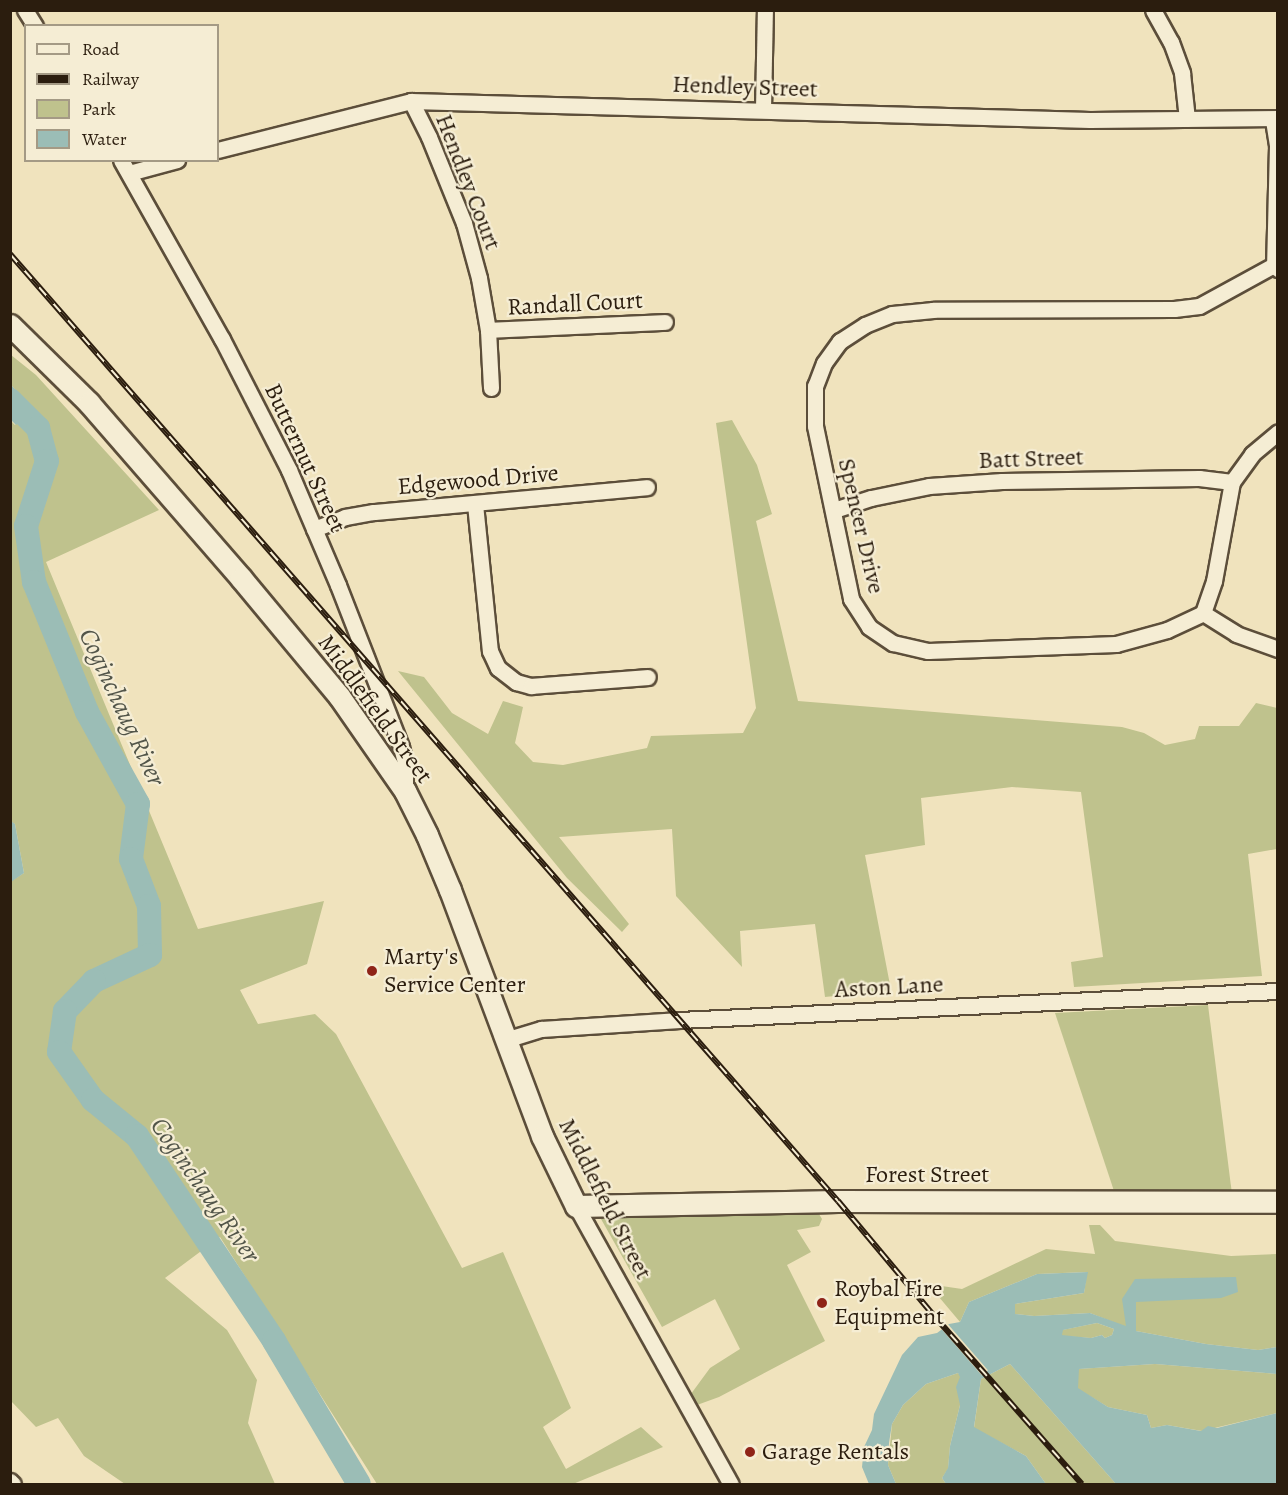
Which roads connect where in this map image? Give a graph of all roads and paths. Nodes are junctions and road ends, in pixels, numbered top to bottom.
1 (25, 10) edge
2 (765, 10) edge
3 (1153, 10) edge
4 (34, 24) edge
5 (411, 101) junction
6 (763, 110) junction
7 (1187, 119) junction
8 (1275, 119) edge
9 (219, 150) edge
10 (162, 162) edge
11 (125, 167) edge
12 (1276, 267) edge
13 (665, 322) dead end
14 (10, 325) edge
15 (488, 330) junction
16 (491, 388) dead end
17 (1278, 432) edge
18 (1232, 482) junction
19 (647, 487) dead end
20 (475, 504) junction
21 (834, 510) junction
22 (314, 529) junction
23 (1203, 613) junction
24 (1278, 649) edge
25 (648, 678) dead end
26 (405, 791) junction
27 (1278, 991) edge
28 (505, 1040) junction
29 (1278, 1202) edge
30 (576, 1206) junction
31 (10, 1481) edge
32 (13, 1485) edge
33 (731, 1485) edge

1 - 4 street
2 - 6 street
3 - 7 street
5 - 6 street, Hendley Street
5 - 9 street, Hendley Street
5 - 15 street, Hendley Court
6 - 7 street, Hendley Street
7 - 8 street, Hendley Street
8 - 12 street
10 - 11 street
11 - 22 street, Butternut Street
12 - 21 street, Spencer Drive
13 - 15 street, Randall Court
14 - 26 main road, Middlefield Street
15 - 16 street, Hendley Court
17 - 18 street
18 - 21 street, Batt Street
18 - 23 street
19 - 20 street, Edgewood Drive
20 - 22 street, Edgewood Drive
20 - 25 street
21 - 23 street, Spencer Drive
22 - 26 street, Butternut Street
23 - 24 street
26 - 28 main road, Middlefield Street
27 - 28 street, Aston Lane
28 - 30 main road, Middlefield Street
29 - 30 main road, Forest Street
30 - 33 street, Middlefield Street
31 - 32 street

